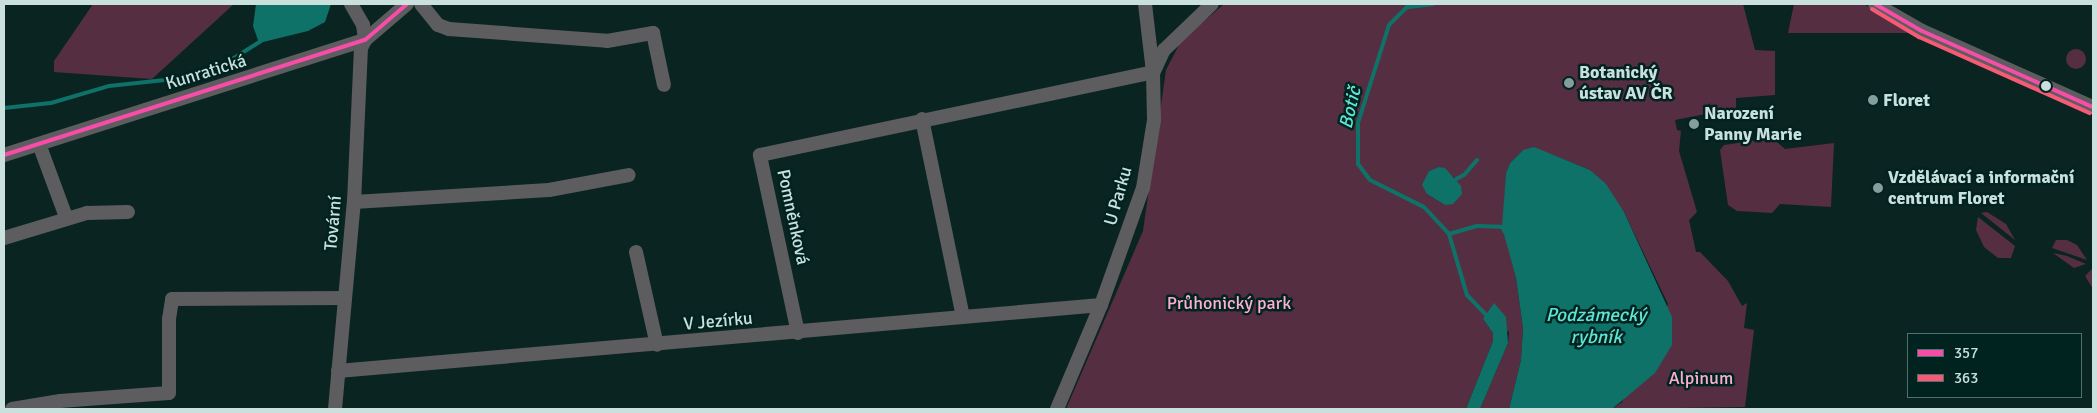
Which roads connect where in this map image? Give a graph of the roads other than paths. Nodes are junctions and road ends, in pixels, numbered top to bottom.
1 (351, 4) edge
2 (407, 4) edge
3 (421, 4) edge
4 (1144, 4) edge
5 (1212, 4) edge
6 (1875, 4) edge
7 (365, 40) junction
8 (1153, 72) junction
9 (664, 85) dead end
10 (2093, 107) edge
11 (922, 119) junction
12 (39, 144) junction
13 (4, 155) edge
14 (629, 175) dead end
15 (354, 202) junction
16 (128, 212) dead end
17 (66, 218) junction
18 (4, 238) edge
19 (636, 252) dead end
20 (345, 298) junction
21 (1101, 306) junction
22 (962, 317) junction
23 (798, 333) junction
24 (657, 345) junction
25 (338, 371) junction
26 (12, 409) edge
27 (335, 409) edge
28 (1057, 409) edge

1 - 7 street
2 - 7 street, Kunratická
3 - 9 street
4 - 8 street
5 - 8 street, U Parku
6 - 10 street
7 - 12 street, Kunratická
7 - 15 street, Tovární
8 - 11 street, Pomněnková
8 - 21 street, U Parku
11 - 22 street
11 - 23 street, Pomněnková
12 - 13 street, Kunratická
12 - 17 street
14 - 15 street
15 - 20 street, Tovární
16 - 17 street
17 - 18 street
19 - 24 street
20 - 25 street, Tovární
20 - 26 street
21 - 22 street, V Jezírku
21 - 28 street, U Parku
22 - 23 street, V Jezírku
23 - 24 street, V Jezírku
24 - 25 street, V Jezírku
25 - 27 street, Tovární

